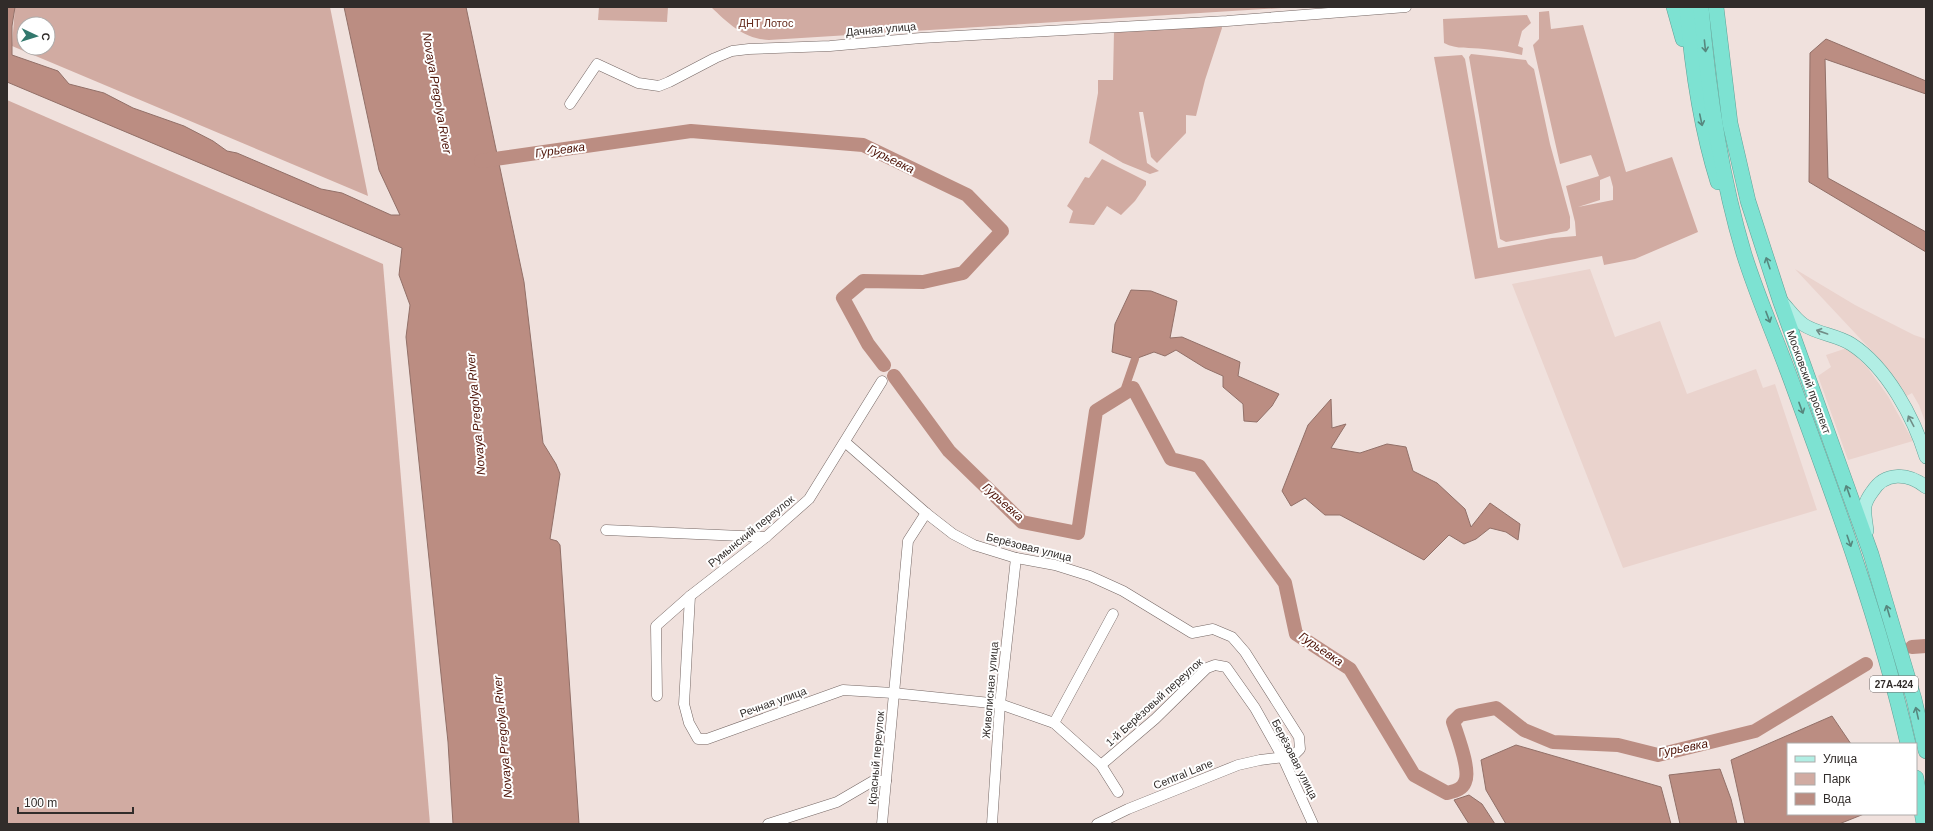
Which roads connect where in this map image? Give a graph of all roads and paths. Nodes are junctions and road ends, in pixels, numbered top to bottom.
1 (1406, 7) edge
2 (1702, 7) edge
3 (1716, 7) edge
4 (1724, 7) edge
5 (1677, 8) edge
6 (1722, 65) junction
7 (570, 104) dead end
8 (1744, 255) junction
9 (1780, 300) junction
10 (882, 381) dead end
11 (845, 442) junction
12 (1926, 456) edge
13 (1926, 487) edge
14 (926, 513) junction
15 (606, 530) dead end
16 (766, 537) junction
17 (1871, 554) junction
18 (1016, 558) junction
19 (690, 596) junction
20 (1113, 614) dead end
21 (1226, 667) joint
22 (893, 693) junction
23 (657, 696) dead end
24 (1000, 704) junction
25 (1054, 723) junction
26 (1908, 743) edge
27 (1926, 751) edge
28 (1283, 758) junction
29 (1101, 765) junction
30 (886, 781) junction
31 (1917, 784) edge
32 (1118, 792) dead end
33 (768, 824) edge
34 (882, 824) edge
35 (992, 824) edge
36 (1097, 824) edge
37 (1313, 824) edge
38 (1924, 824) edge

1 - 7 street, Дачная улица
2 -> 8 highway, Московский проспект
3 - 6 highway, Московский проспект
4 - 6 highway
5 -> 8 highway
9 -> 6 highway, Московский проспект
8 -> 26 highway, Московский проспект / 27А-424
12 -> 9 main road
17 -> 9 highway, Московский проспект
10 - 11 street, Румынский переулок
11 - 14 street, Берёзовая улица
11 - 16 street, Румынский переулок
13 - 17 main road
14 - 18 street, Берёзовая улица
14 - 22 street, Красный переулок
15 - 16 street
16 - 19 street, Румынский переулок
27 -> 17 highway, Московский проспект / 27А-424
18 - 24 street, Живописная улица
18 - 28 street, Берёзовая улица
19 - 22 street, Речная улица
19 - 23 street, Румынский переулок
20 - 25 street
21 - 28 street, Берёзовая улица
21 - 29 street, 1-й Берёзовый переулок
22 - 24 street, Речная улица
22 - 30 street, Красный переулок
24 - 25 street, Речная улица
24 - 35 street, Живописная улица
25 - 29 street
28 - 36 street, Central Lane
28 - 37 street, Берёзовая улица
29 - 32 street
30 - 33 street
30 - 34 street, Красный переулок
31 - 38 highway

